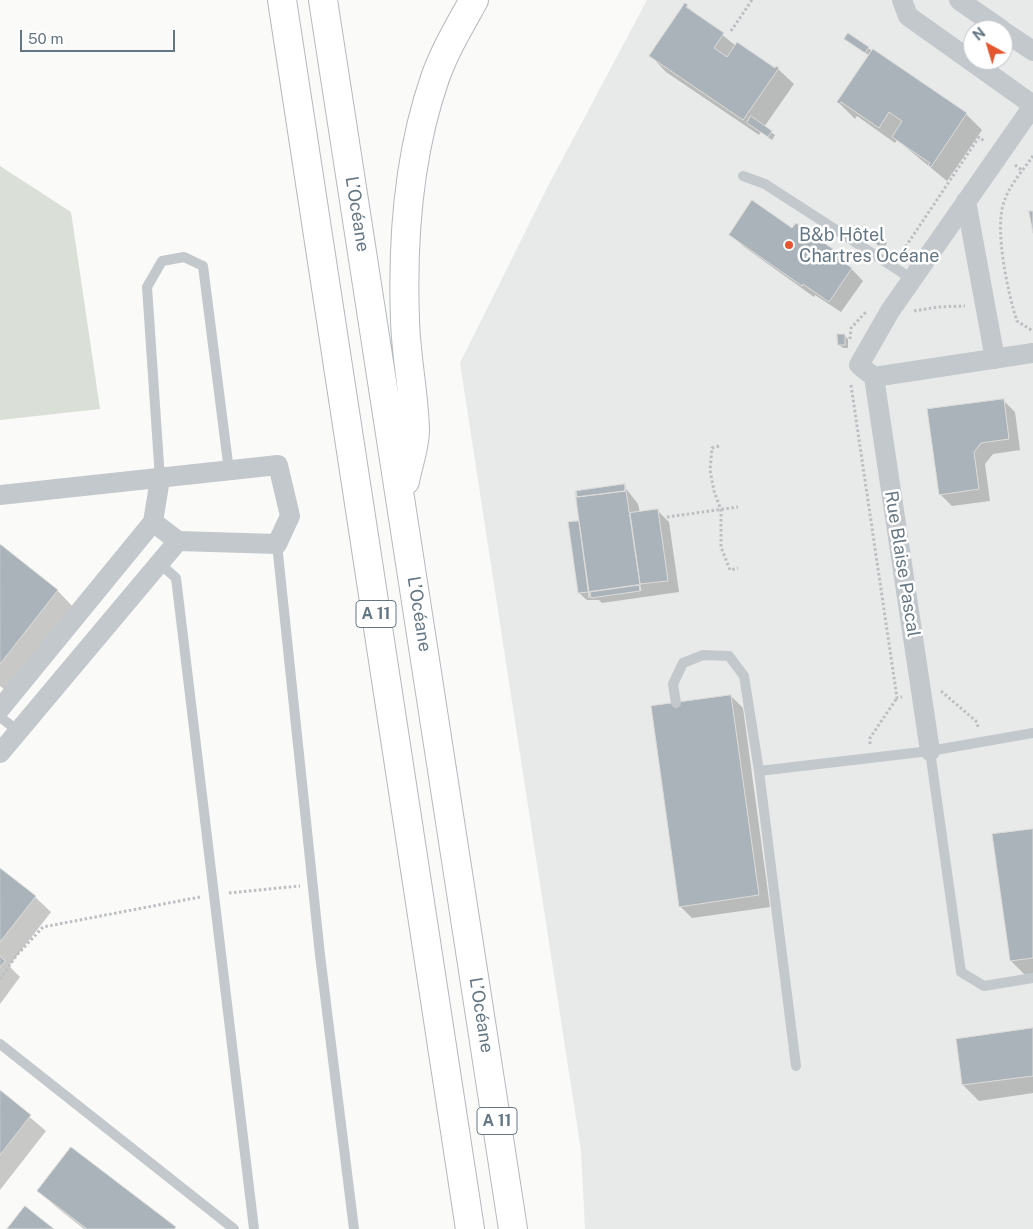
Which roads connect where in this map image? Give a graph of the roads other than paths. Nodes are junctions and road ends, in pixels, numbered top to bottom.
1 (282, 0) edge
2 (323, 0) edge
3 (474, 0) edge
4 (902, 0) edge
5 (959, 0) edge
6 (988, 20) edge
7 (1013, 37) edge
8 (1033, 51) edge
9 (1033, 105) edge
10 (743, 176) dead end
11 (966, 201) junction
12 (912, 279) junction
13 (1033, 353) edge
14 (995, 359) junction
15 (866, 371) junction
16 (229, 471) junction
17 (160, 479) junction
18 (0, 495) edge
19 (401, 499) junction
20 (153, 522) junction
21 (178, 541) junction
22 (277, 544) junction
23 (134, 545) junction
24 (159, 563) junction
25 (676, 703) dead end
26 (0, 709) edge
27 (0, 717) edge
28 (18, 731) junction
29 (1033, 733) edge
30 (930, 751) junction
31 (0, 754) edge
32 (759, 771) junction
33 (1033, 978) edge
34 (0, 1044) edge
35 (796, 1066) dead end
36 (234, 1229) edge
37 (254, 1229) edge
38 (352, 1229) edge
39 (470, 1229) edge
40 (513, 1229) edge

1 - 39 highway, A 11
2 - 19 highway, L’Océane / A 11
3 - 19 highway
4 - 9 street
5 - 6 street
7 - 8 street
9 - 11 street
10 - 12 lane
11 - 12 street
11 - 14 street
12 - 15 street
13 - 14 street
14 - 15 street
15 - 30 street, Rue Blaise Pascal
16 - 17 street
16 - 17 lane
16 - 22 street
17 - 18 street
17 - 20 street
19 - 40 highway, L’Océane / A 11
20 - 21 street
20 - 23 street
21 - 22 street
21 - 24 street
22 - 38 lane
23 - 24 street
23 - 26 street
24 - 28 street
24 - 37 lane
25 - 32 lane
27 - 28 lane
28 - 31 street
29 - 30 lane
30 - 32 lane
30 - 33 lane
32 - 35 lane
34 - 36 lane

